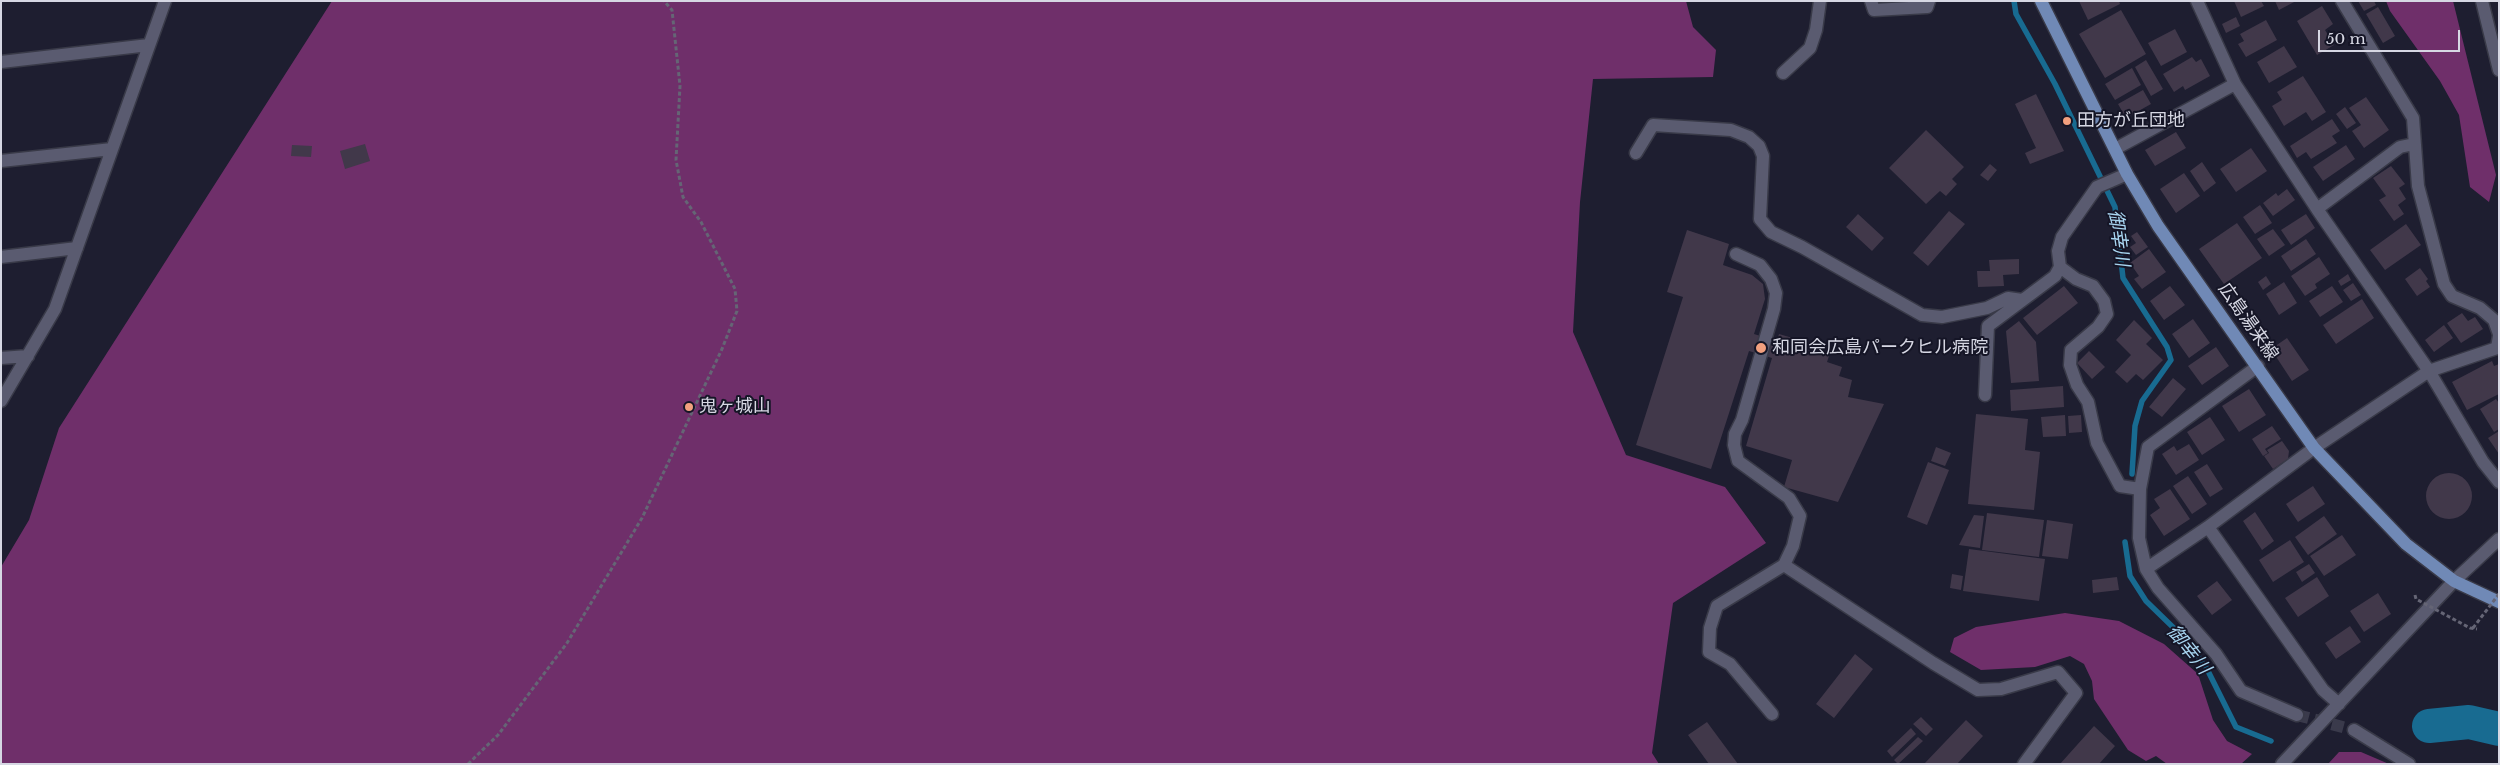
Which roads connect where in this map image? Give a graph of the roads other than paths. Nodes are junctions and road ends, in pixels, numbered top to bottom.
1 (165, 1) edge
2 (1820, 1) edge
3 (1872, 1) edge
4 (1929, 1) edge
5 (2041, 1) edge
6 (2196, 1) edge
7 (2342, 1) edge
8 (2482, 1) edge
9 (149, 44) junction
10 (1, 62) edge
11 (2499, 70) edge
12 (1783, 73) dead end
13 (2235, 84) junction
14 (2414, 144) junction
15 (112, 149) junction
16 (2115, 149) junction
17 (1636, 153) dead end
18 (1, 161) edge
19 (2127, 174) junction
20 (2317, 208) junction
21 (77, 248) junction
22 (1736, 254) dead end
23 (1, 257) edge
24 (2060, 267) junction
25 (2022, 300) junction
26 (2499, 335) edge
27 (28, 356) junction
28 (1, 358) edge
29 (2258, 366) junction
30 (2429, 371) junction
31 (1984, 395) dead end
32 (1, 401) edge
33 (2314, 448) junction
34 (2499, 482) edge
35 (2140, 489) junction
36 (2208, 527) junction
37 (2499, 540) edge
38 (1784, 566) junction
39 (2146, 569) junction
40 (2454, 581) junction
41 (2499, 602) edge
42 (2339, 704) junction
43 (1772, 714) dead end
44 (2298, 715) tunnel mouth
45 (2354, 730) tunnel mouth
46 (2024, 764) edge
47 (2282, 764) edge
48 (2409, 764) edge

1 - 9 street
2 - 12 street
3 - 4 street
5 - 16 main road, 広島湯来線
6 - 13 street
7 - 14 street
8 - 11 street
9 - 10 street
9 - 15 street
13 - 16 street
13 - 20 street
14 - 20 street
14 - 26 street
15 - 18 street
15 - 21 street
16 - 19 main road, 広島湯来線
17 - 25 street
19 - 24 street
19 - 29 main road, 広島湯来線
20 - 30 street
21 - 23 street
21 - 27 street
22 - 38 street
24 - 25 street
24 - 35 street
25 - 31 street
26 - 30 street
27 - 28 street
27 - 32 street
29 - 33 main road, 広島湯来線
29 - 35 street
30 - 33 street
30 - 34 street
33 - 36 street
33 - 40 main road, 広島湯来線
35 - 39 street
36 - 39 street
36 - 42 street
37 - 40 street
38 - 43 street
38 - 46 street
39 - 44 street
40 - 41 main road, 広島湯来線
40 - 42 street
42 - 47 street
45 - 48 street

